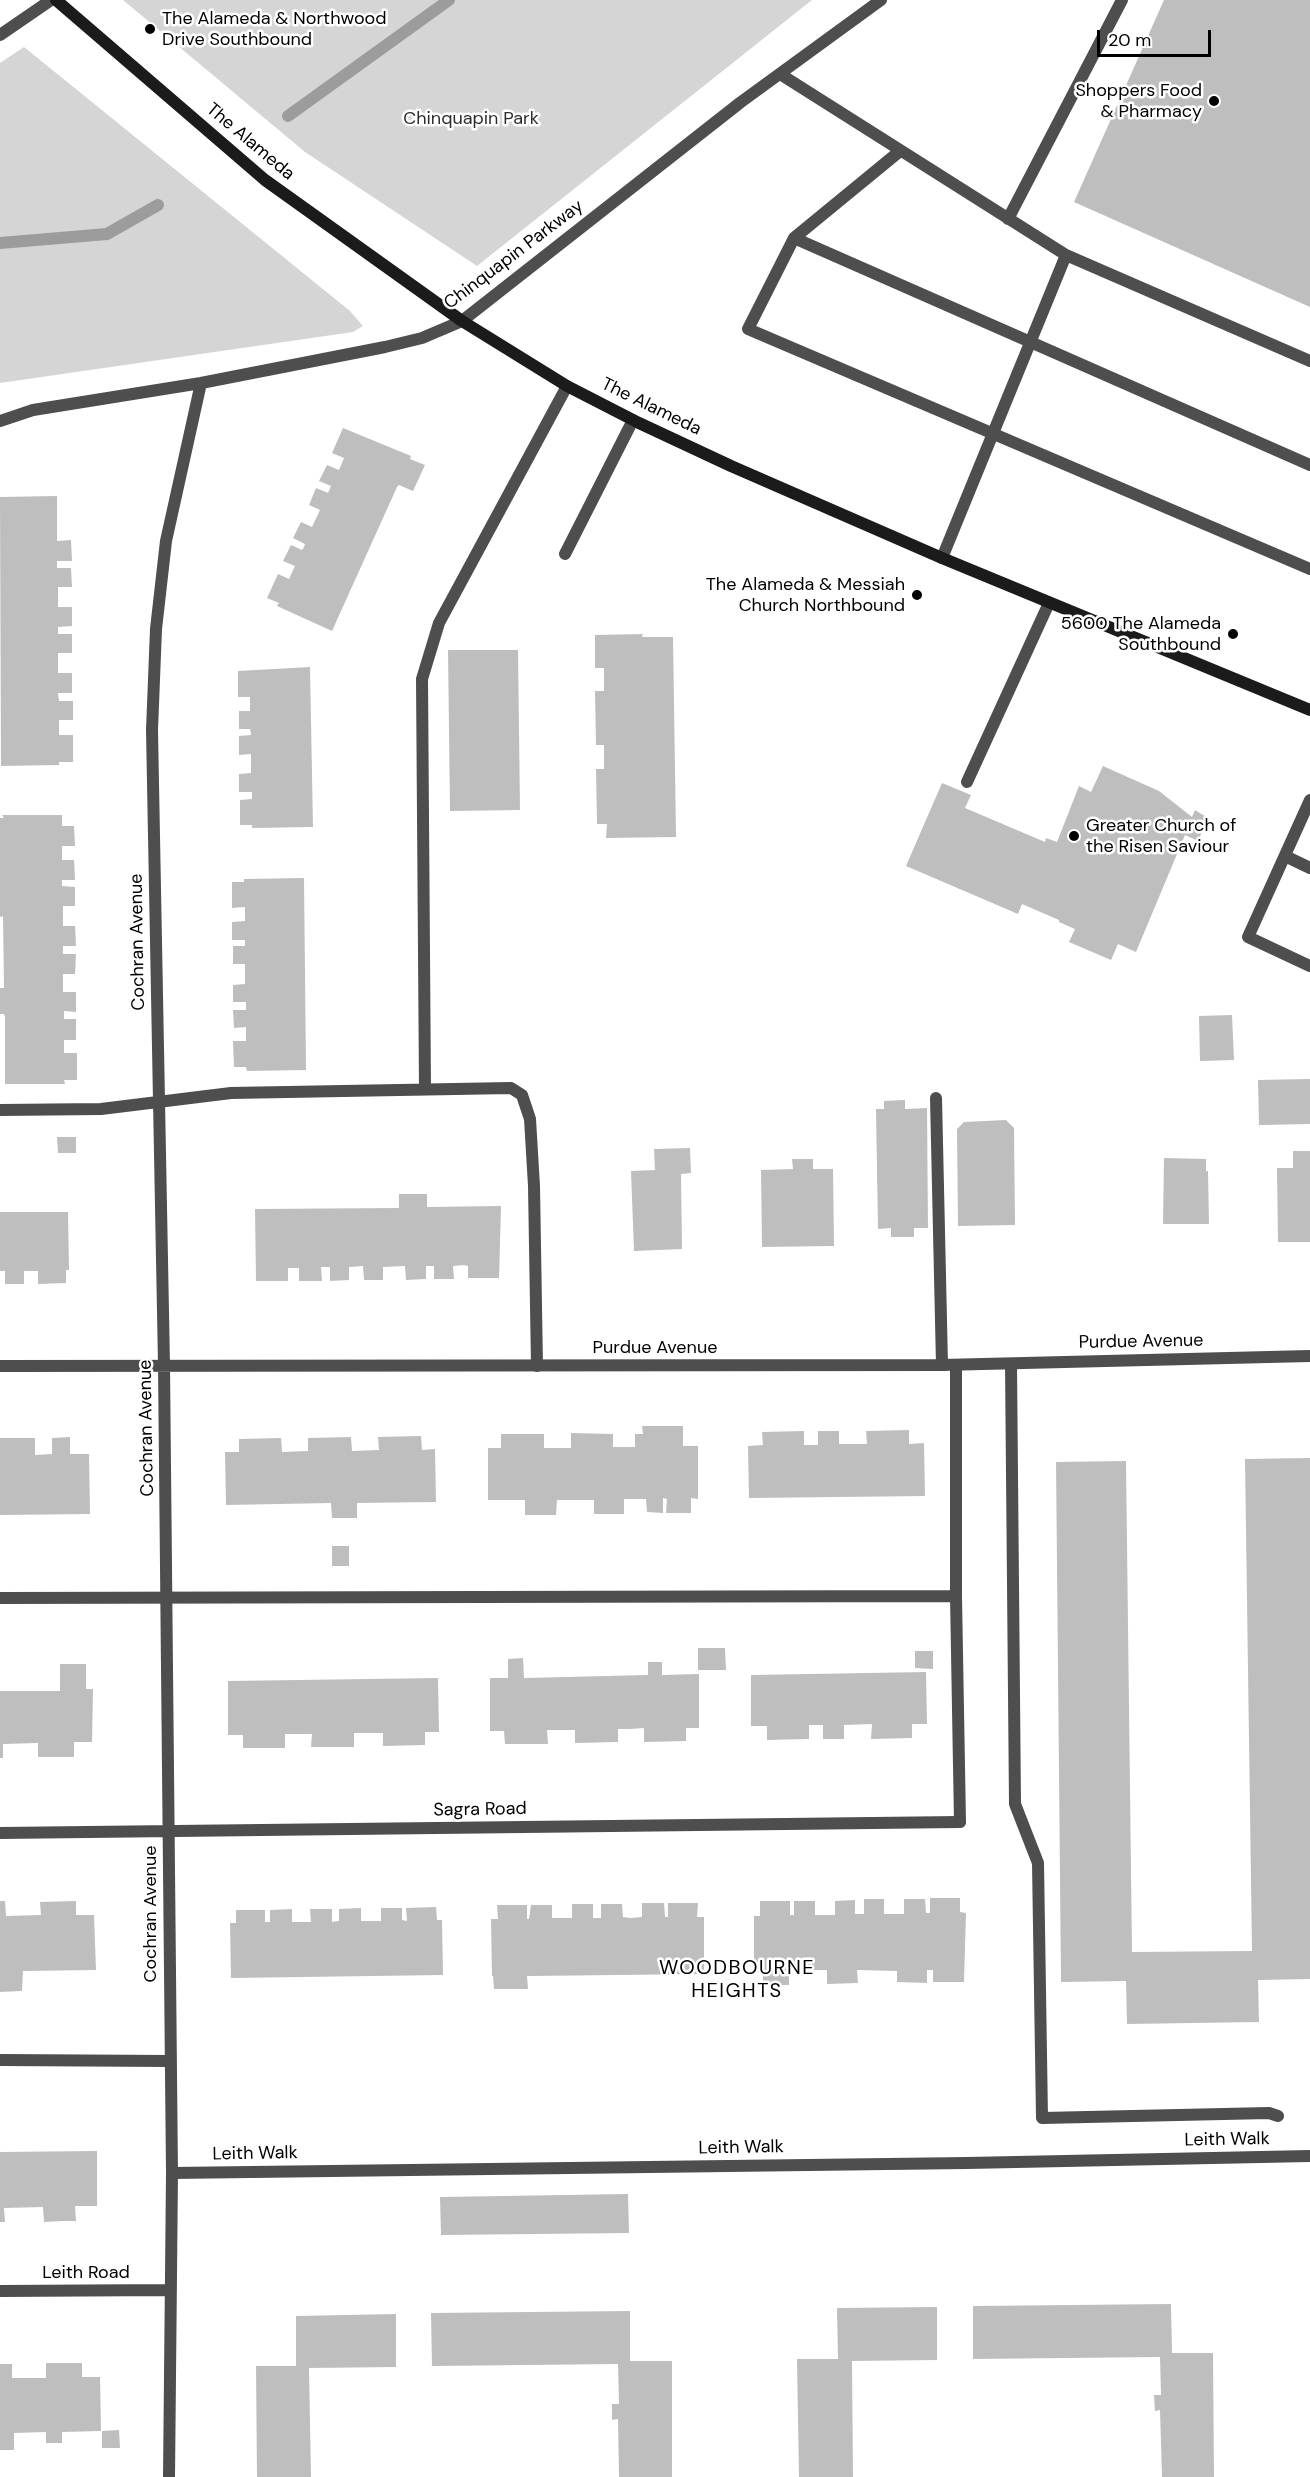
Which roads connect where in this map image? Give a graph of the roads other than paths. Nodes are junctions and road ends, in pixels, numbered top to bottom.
1 (51, 0) edge
2 (56, 0) edge
3 (881, 0) edge
4 (1122, 0) edge
5 (0, 35) edge
6 (780, 74) junction
7 (900, 151) junction
8 (1008, 219) junction
9 (794, 238) junction
10 (1066, 255) junction
11 (462, 321) junction
12 (1030, 342) junction
13 (1310, 361) edge
14 (201, 383) junction
15 (567, 386) junction
16 (633, 420) junction
17 (0, 421) edge
18 (993, 434) junction
19 (1310, 465) edge
20 (565, 554) dead end
21 (942, 558) junction
22 (1310, 569) edge
23 (1049, 603) junction
24 (1310, 710) edge
25 (967, 782) dead end
26 (1310, 800) edge
27 (1284, 856) junction
28 (1310, 868) edge
29 (1310, 966) edge
30 (426, 1089) junction
31 (936, 1098) dead end
32 (159, 1102) junction
33 (0, 1110) edge
34 (1310, 1356) edge
35 (1011, 1364) junction
36 (164, 1365) junction
37 (942, 1365) junction
38 (957, 1365) junction
39 (0, 1366) edge
40 (537, 1366) junction
41 (956, 1596) junction
42 (0, 1598) edge
43 (166, 1598) junction
44 (168, 1832) junction
45 (0, 1833) edge
46 (0, 2060) edge
47 (170, 2061) junction
48 (1278, 2116) dead end
49 (1310, 2156) edge
50 (172, 2173) junction
51 (171, 2290) junction
52 (0, 2291) edge
53 (169, 2477) edge

1 - 5 street
2 - 11 main road, The Alameda
3 - 6 street, Chinquapin Parkway
4 - 8 street
6 - 7 street
6 - 11 street, Chinquapin Parkway
7 - 8 street
7 - 9 street
8 - 10 street
9 - 12 street
9 - 18 street
10 - 12 street
10 - 13 street
11 - 14 street, Chinquapin Parkway
11 - 15 main road, The Alameda
12 - 18 street
12 - 19 street
14 - 17 street, Chinquapin Parkway
14 - 32 street, Cochran Avenue
15 - 16 main road, The Alameda
15 - 30 street
16 - 20 street
16 - 21 main road, The Alameda
18 - 21 street
18 - 22 street
21 - 23 main road, The Alameda
23 - 24 main road, The Alameda
23 - 25 street
26 - 27 street
27 - 28 street
27 - 29 street
30 - 32 street
30 - 40 street
31 - 37 street
32 - 33 street
32 - 36 street, Cochran Avenue
34 - 35 street, Purdue Avenue
35 - 38 street, Purdue Avenue
35 - 48 street
36 - 39 street, Purdue Avenue
36 - 40 street, Purdue Avenue
36 - 43 street, Cochran Avenue
37 - 38 street, Purdue Avenue
37 - 40 street, Purdue Avenue
38 - 41 street
41 - 43 street
41 - 44 street, Sagra Road
42 - 43 street
43 - 44 street, Cochran Avenue
44 - 45 street, Sagra Road
44 - 47 street, Cochran Avenue
46 - 47 street
47 - 50 street, Cochran Avenue
49 - 50 street, Leith Walk
50 - 51 street, Cochran Avenue
51 - 52 street, Leith Road
51 - 53 street, Cochran Avenue

